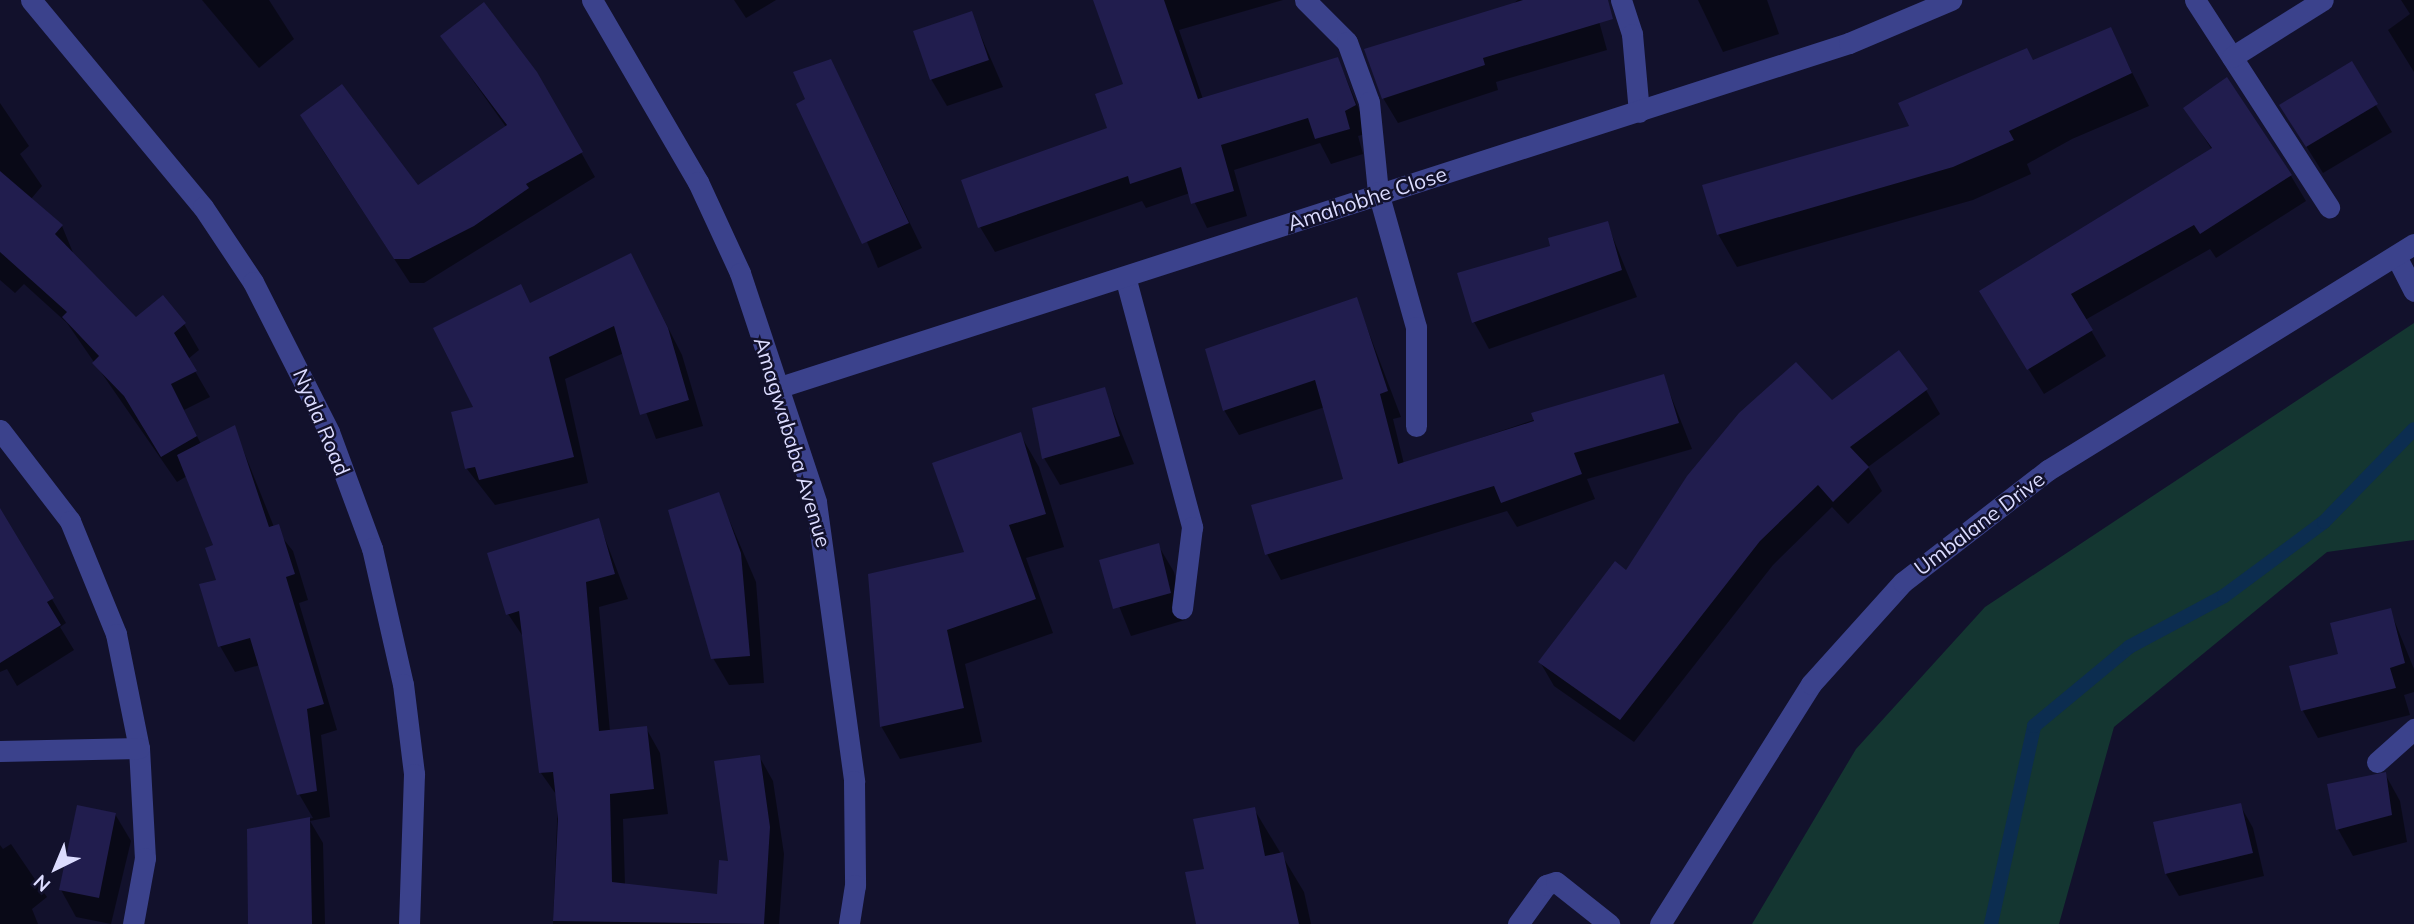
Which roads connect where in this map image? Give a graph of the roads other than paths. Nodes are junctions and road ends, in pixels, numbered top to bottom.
1 (31, 0) edge
2 (592, 0) edge
3 (1305, 0) edge
4 (1621, 0) edge
5 (1951, 0) edge
6 (2195, 0) edge
7 (2323, 0) edge
8 (2232, 57) junction
9 (1639, 112) junction
10 (1378, 192) junction
11 (2329, 207) dead end
12 (2405, 250) edge
13 (1126, 280) junction
14 (2414, 291) edge
15 (779, 387) junction
16 (1416, 426) dead end
17 (0, 430) edge
18 (1182, 608) dead end
19 (2414, 729) edge
20 (138, 748) junction
21 (0, 751) edge
22 (2377, 762) dead end
23 (133, 924) edge
24 (409, 924) edge
25 (849, 924) edge
26 (1518, 924) edge
27 (1609, 924) edge
28 (1660, 924) edge

1 - 24 street, Nyala Road
2 - 15 street, Amagwababa Avenue
3 - 10 street
4 - 9 street
5 - 9 street, Amahobhe Close
6 - 8 street
7 - 8 street
8 - 11 street
9 - 10 street, Amahobhe Close
10 - 13 street, Amahobhe Close
10 - 16 street
12 - 14 street
12 - 28 street, Umbalane Drive
13 - 15 street, Amahobhe Close
13 - 18 street
15 - 25 street, Amagwababa Avenue
17 - 20 street
19 - 22 street
20 - 21 street
20 - 23 street
26 - 27 street

